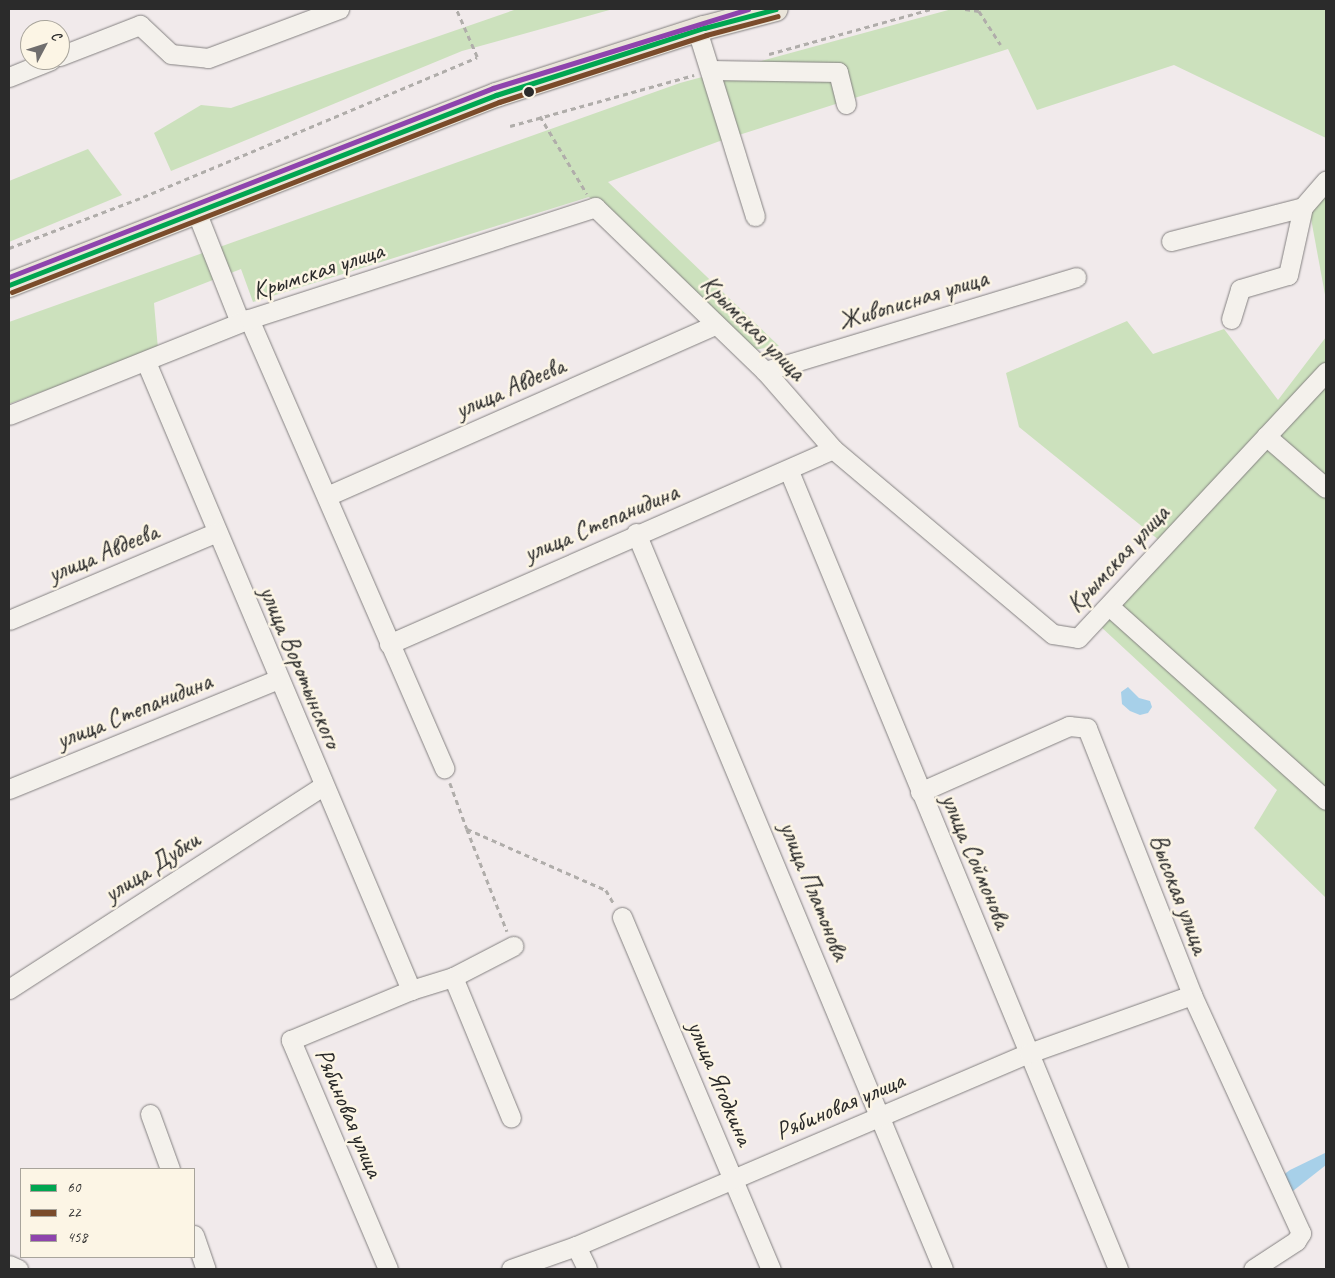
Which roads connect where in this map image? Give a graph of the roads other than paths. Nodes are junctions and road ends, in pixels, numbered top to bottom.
1 (339, 9) edge
2 (776, 9) edge
3 (136, 17) edge
4 (697, 30) junction
5 (70, 51) edge
6 (26, 70) edge
7 (710, 70) junction
8 (9, 77) edge
9 (846, 104) dead end
10 (1326, 181) edge
11 (1303, 207) junction
12 (196, 211) junction
13 (755, 216) dead end
14 (1171, 241) dead end
15 (1076, 277) dead end
16 (9, 285) edge
17 (1231, 319) dead end
18 (245, 321) junction
19 (714, 325) junction
20 (146, 362) junction
21 (765, 371) junction
22 (1326, 372) edge
23 (9, 415) edge
24 (1266, 436) junction
25 (833, 449) junction
26 (789, 471) junction
27 (1326, 488) edge
28 (327, 496) junction
29 (217, 532) junction
30 (636, 533) junction
31 (1109, 606) junction
32 (9, 620) edge
33 (389, 644) junction
34 (278, 679) junction
35 (444, 768) road end
36 (323, 786) junction
37 (9, 789) edge
38 (920, 792) junction
39 (1326, 800) edge
40 (622, 916) road end
41 (513, 946) road end
42 (453, 977) junction
43 (9, 989) edge
44 (412, 990) junction
45 (1192, 995) junction
46 (1029, 1053) junction
47 (150, 1114) dead end
48 (879, 1115) junction
49 (511, 1118) dead end
50 (170, 1168) edge
51 (733, 1179) junction
52 (195, 1238) edge
53 (576, 1246) junction
54 (9, 1265) edge
55 (18, 1269) edge
56 (206, 1269) edge
57 (388, 1269) edge
58 (511, 1269) edge
59 (587, 1269) edge
60 (771, 1269) edge
61 (944, 1269) edge
62 (1118, 1269) edge
63 (1253, 1269) edge

1 - 3 street
2 - 4 main road
3 - 5 street
4 - 7 street
4 - 12 main road
6 - 8 street
7 - 9 street
7 - 13 street
10 - 11 street
11 - 14 street
11 - 17 street
12 - 16 main road
12 - 18 street
15 - 21 street, Живописная улица
18 - 19 street, Крымская улица
18 - 20 street, Крымская улица
18 - 28 street
19 - 21 street, Крымская улица
19 - 28 street, улица Авдеева
20 - 23 street, Крымская улица
20 - 29 street, улица Воротынского
21 - 25 street, Крымская улица
22 - 24 street, Крымская улица
24 - 27 street
24 - 31 street, Крымская улица
25 - 26 street, улица Степанидина
25 - 31 street, Крымская улица
26 - 30 street, улица Степанидина
26 - 38 street, улица Соймонова
28 - 33 street
29 - 32 street, улица Авдеева
29 - 34 street, улица Воротынского
30 - 33 street, улица Степанидина
30 - 48 street, улица Платонова
31 - 39 street
33 - 35 street
34 - 36 street, улица Воротынского
34 - 37 street, улица Степанидина
36 - 43 street, улица Дубки
36 - 44 street, улица Воротынского
38 - 45 street, Высокая улица
38 - 46 street, улица Соймонова
40 - 51 street, улица Ягодкина
41 - 42 street
42 - 44 street
42 - 49 street
44 - 57 street, Рябиновая улица
45 - 46 street, Рябиновая улица
45 - 63 street, Высокая улица
46 - 48 street, Рябиновая улица
46 - 62 street, улица Соймонова
47 - 50 street
48 - 51 street, Рябиновая улица
48 - 61 street, улица Платонова
51 - 53 street, Рябиновая улица
51 - 60 street, улица Ягодкина
52 - 56 street
53 - 58 street, Рябиновая улица
53 - 59 street
54 - 55 street

